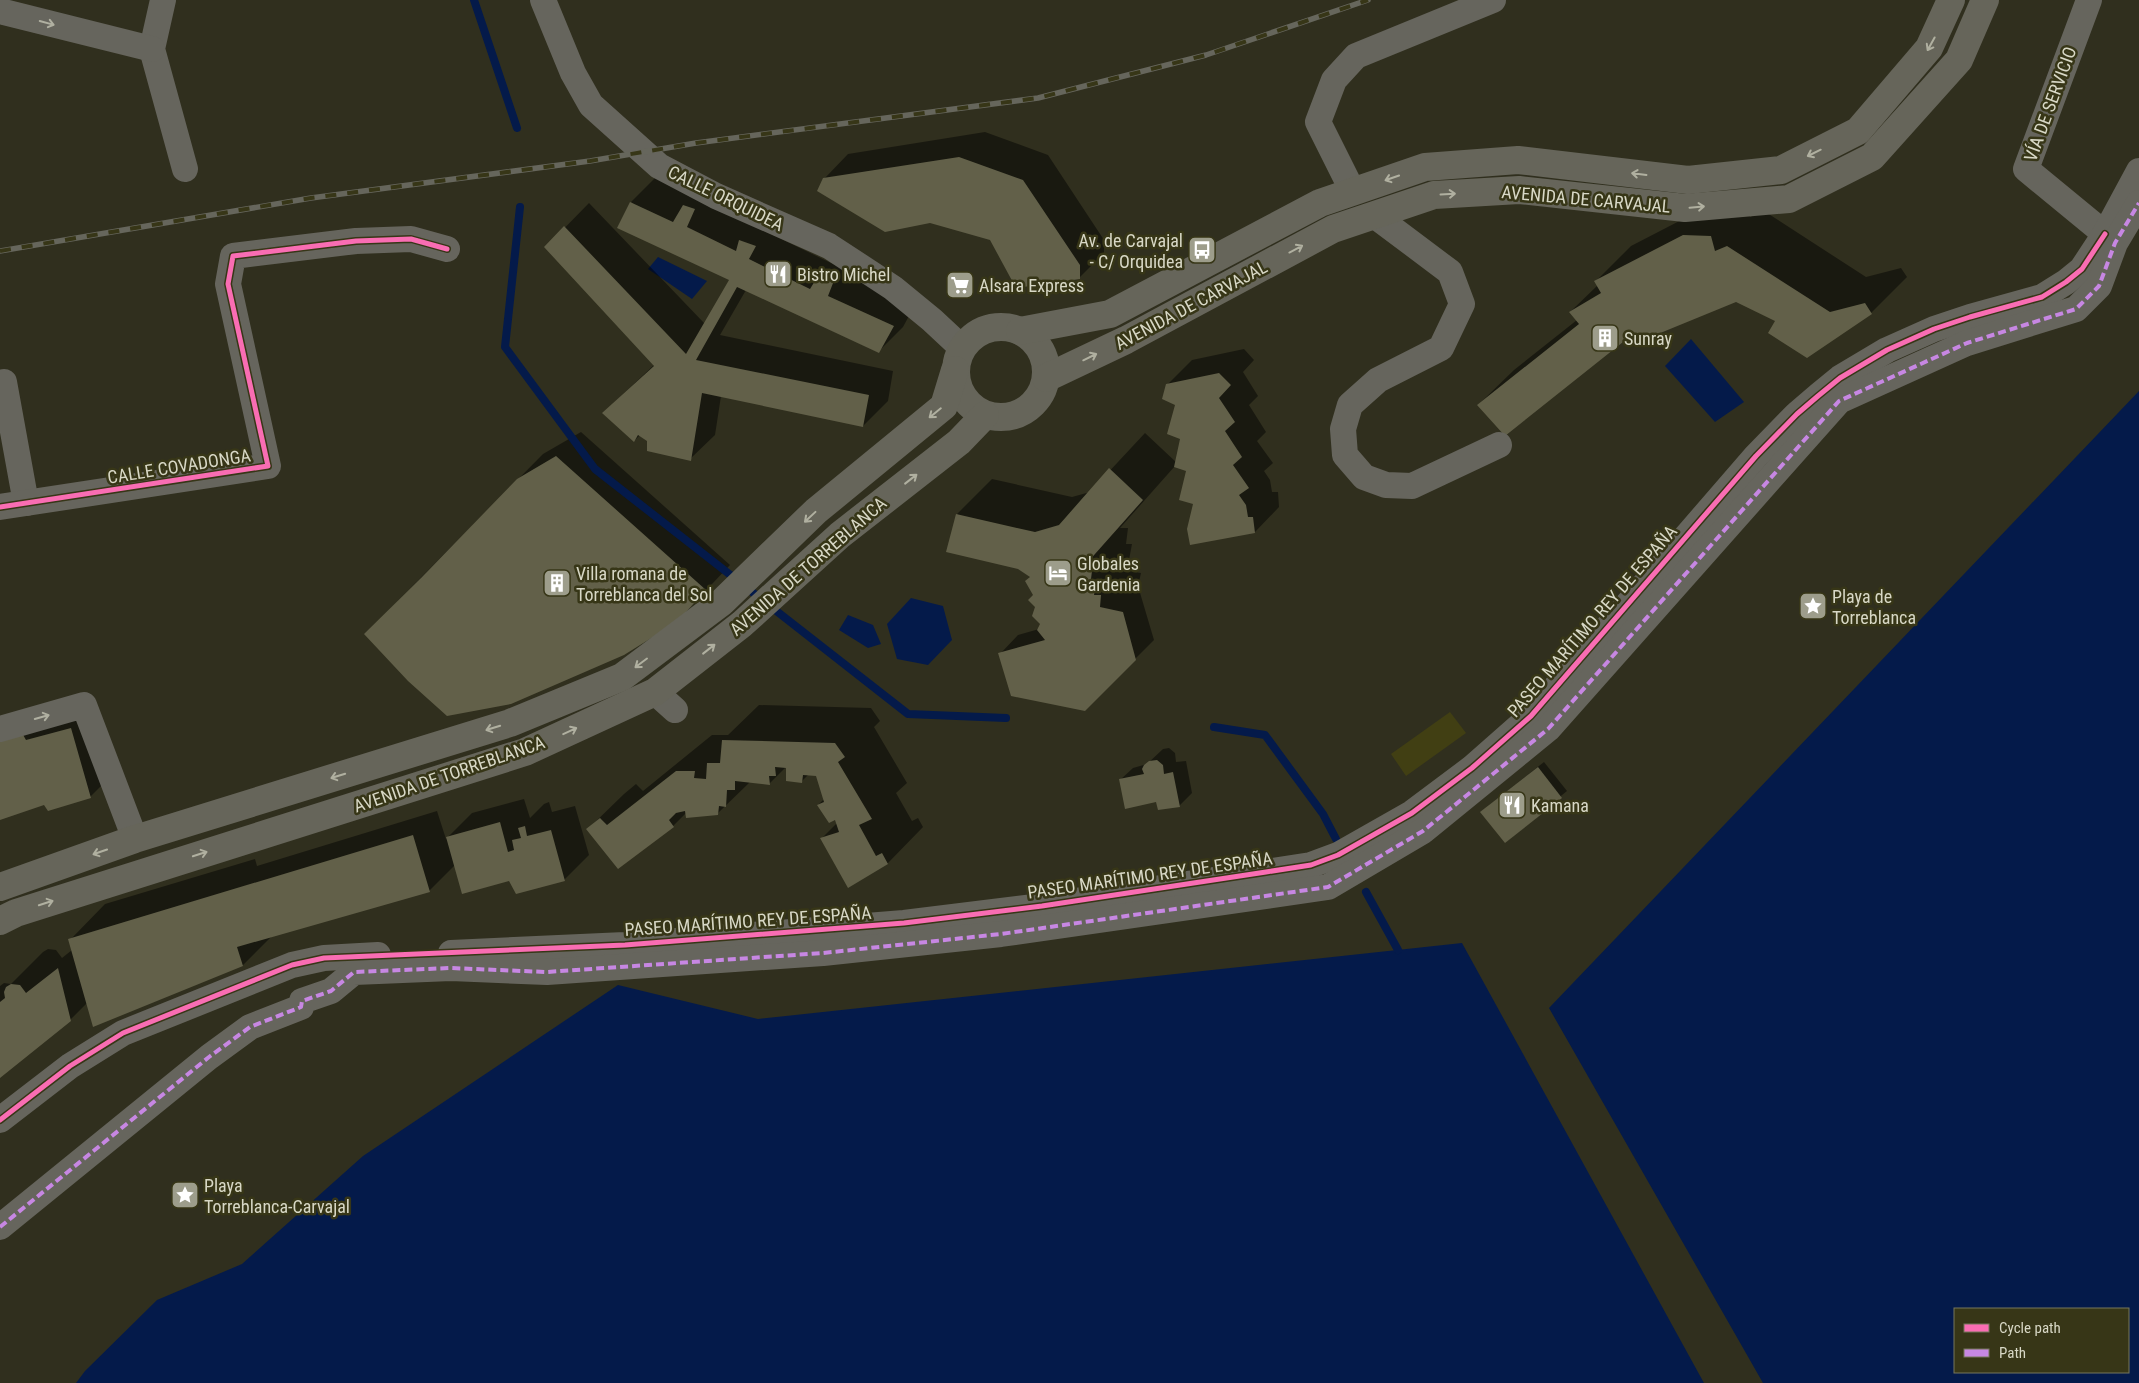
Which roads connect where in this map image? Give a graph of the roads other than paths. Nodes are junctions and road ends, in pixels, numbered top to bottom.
1 (163, 0) edge
2 (543, 0) edge
3 (1493, 0) edge
4 (1951, 0) edge
5 (1985, 0) edge
6 (2089, 0) edge
7 (0, 11) edge
8 (152, 49) junction
9 (185, 168) dead end
10 (2139, 171) edge
11 (1353, 192) junction
12 (2139, 203) edge
13 (1374, 215) junction
14 (2105, 234) junction
15 (447, 250) dead end
16 (1020, 331) junction
17 (959, 359) junction
18 (1046, 378) junction
19 (4, 382) dead end
20 (985, 415) junction
21 (1498, 445) dead end
22 (26, 503) junction
23 (0, 507) edge
24 (655, 692) junction
25 (675, 710) dead end
26 (0, 729) edge
27 (135, 839) junction
28 (0, 887) edge
29 (0, 920) edge
30 (0, 1120) edge
31 (0, 1228) edge

1 - 8 street
2 - 17 street, CALLE ORQUIDEA
3 - 11 street
4 -> 11 main road, AVENIDA DE CARVAJAL
13 -> 5 main road, AVENIDA DE CARVAJAL
6 - 14 street, VÍA DE SERVICIO
7 -> 8 street
8 - 9 street
10 - 14 street, PASEO MARÍTIMO REY DE ESPAÑA
11 - 16 main road, AVENIDA DE CARVAJAL
12 - 31 street
18 -> 13 main road, AVENIDA DE CARVAJAL
13 - 21 street
14 - 30 street, PASEO MARÍTIMO REY DE ESPAÑA
15 - 22 street, CALLE COVADONGA
16 - 17 main road
16 - 18 main road
17 - 20 main road
17 -> 27 main road, AVENIDA DE TORREBLANCA
18 - 20 main road
19 - 22 street
24 -> 20 main road, AVENIDA DE TORREBLANCA
22 - 23 street, CALLE COVADONGA
24 - 25 street
29 -> 24 main road, AVENIDA DE TORREBLANCA
26 -> 27 street
27 -> 28 main road, AVENIDA DE TORREBLANCA

